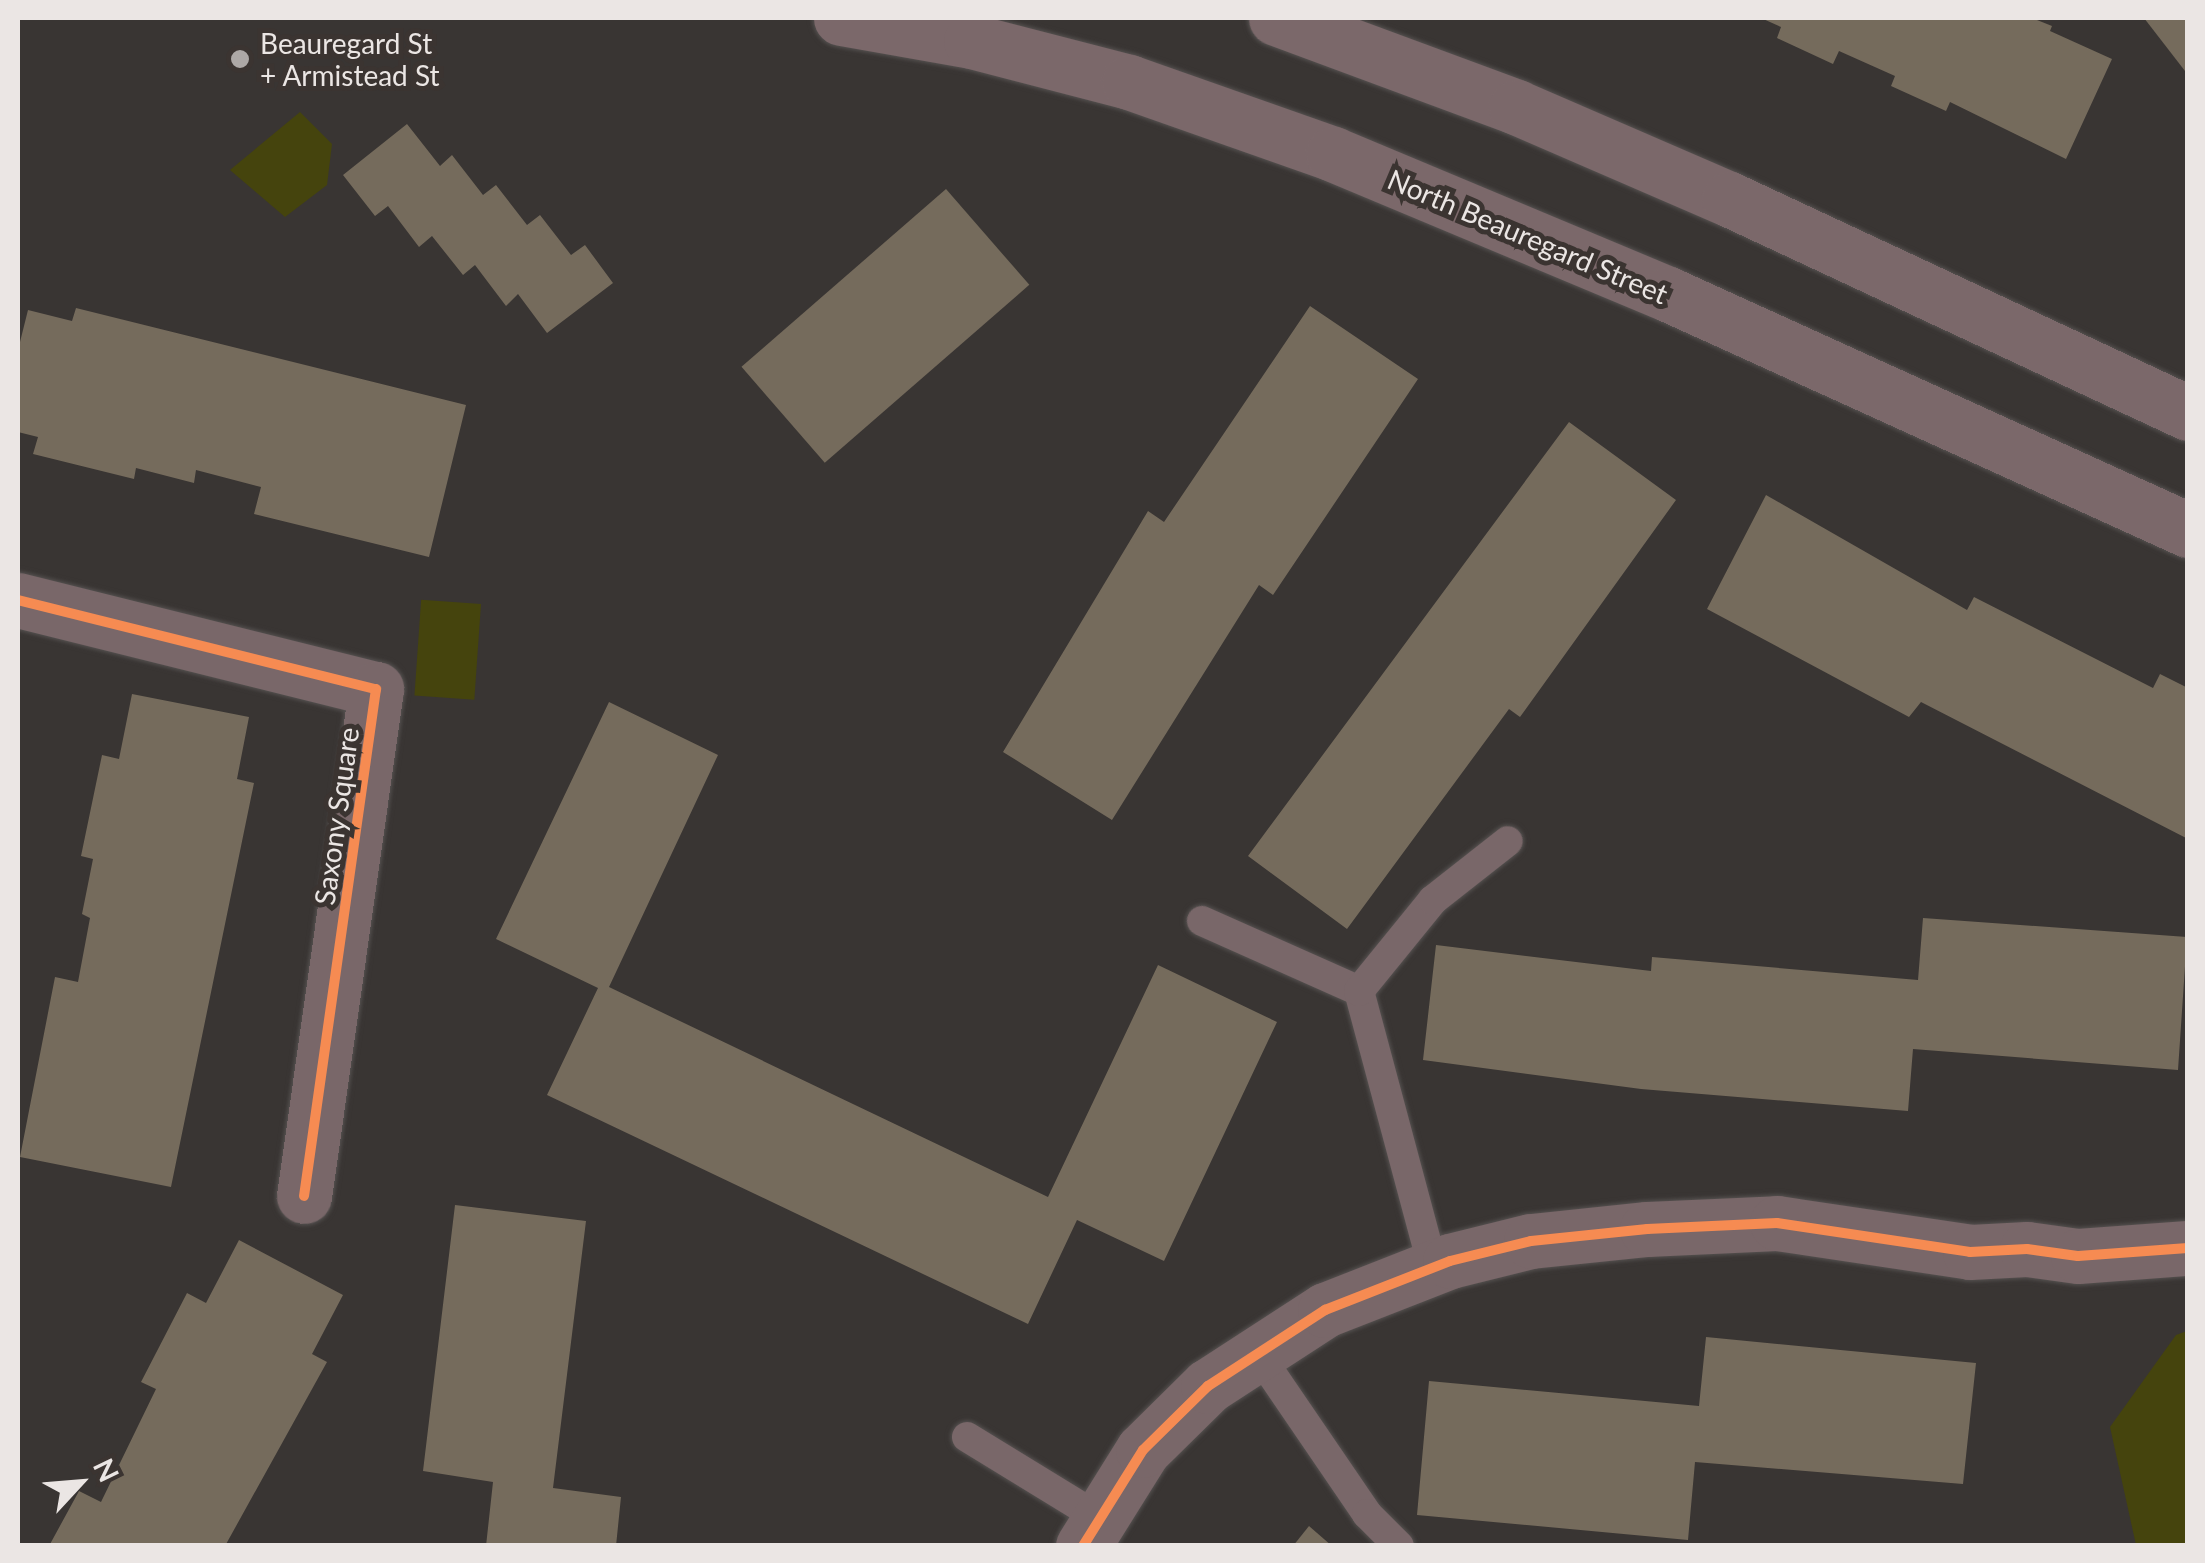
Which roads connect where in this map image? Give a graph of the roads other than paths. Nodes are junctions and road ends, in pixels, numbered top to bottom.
1 (842, 18) edge
2 (1276, 18) edge
3 (2188, 413) edge
4 (2188, 530) edge
5 (18, 600) edge
6 (1508, 841) dead end
7 (1202, 921) dead end
8 (1358, 992) junction
9 (304, 1196) dead end
10 (2188, 1248) edge
11 (1433, 1268) junction
12 (1256, 1351) junction
13 (967, 1437) dead end
14 (1092, 1532) edge
15 (1400, 1546) edge

1 - 4 main road, North Beauregard Street
2 - 3 main road
5 - 9 street, Saxony Square
6 - 8 lane
7 - 8 lane
8 - 11 lane
10 - 11 street
11 - 12 street
12 - 14 street
12 - 15 lane
13 - 14 lane

